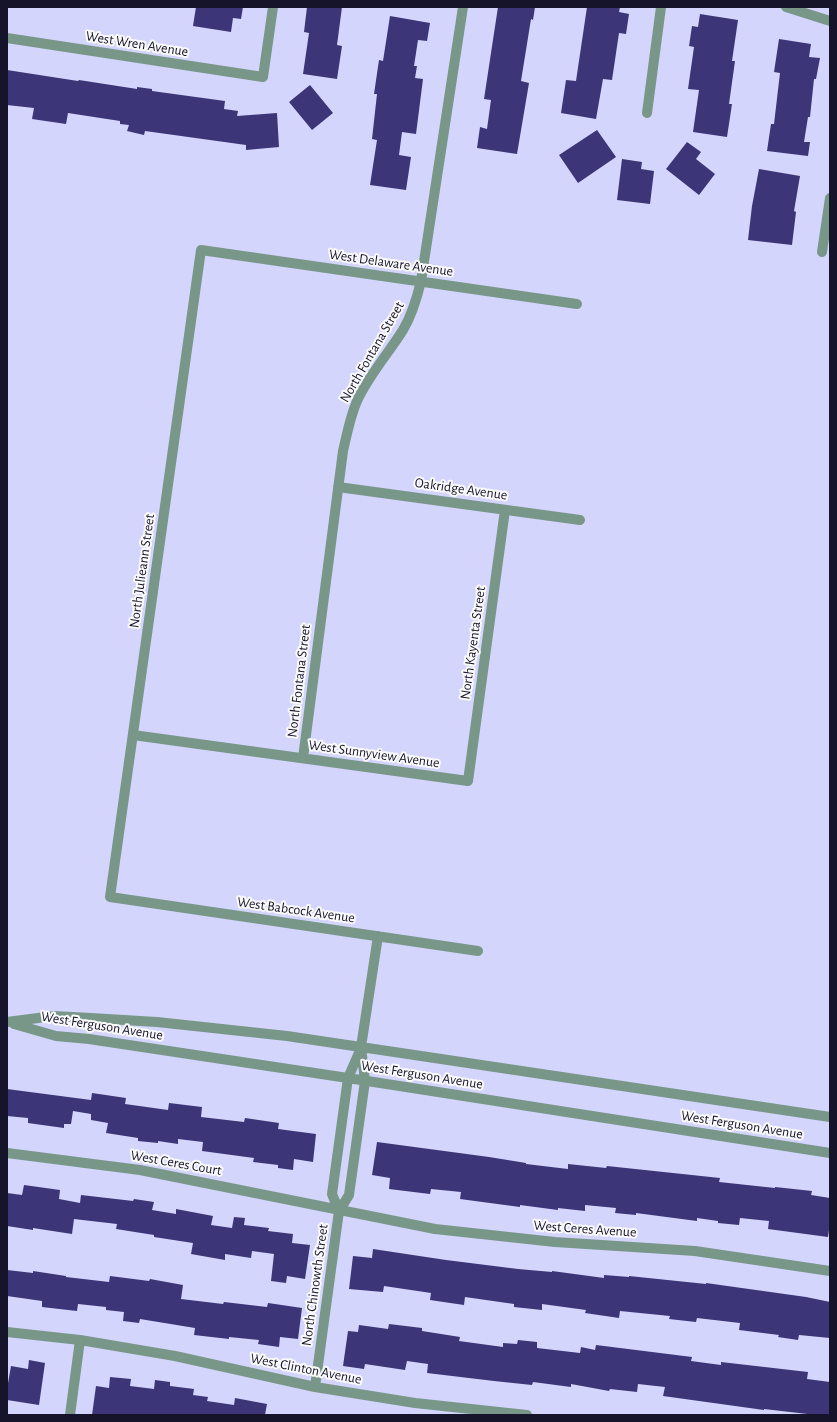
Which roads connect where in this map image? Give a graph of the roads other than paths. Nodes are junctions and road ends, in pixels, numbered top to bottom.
1 (273, 7) edge
2 (462, 7) edge
3 (661, 7) edge
4 (786, 7) edge
5 (830, 21) edge
6 (7, 38) edge
7 (646, 112) dead end
8 (830, 198) edge
9 (201, 250) joint
10 (822, 252) dead end
11 (421, 281) junction
12 (577, 304) dead end
13 (338, 486) junction
14 (505, 510) junction
15 (580, 520) dead end
16 (133, 735) junction
17 (303, 758) junction
18 (468, 781) joint
19 (110, 897) joint
20 (378, 936) junction
21 (478, 951) dead end
22 (9, 1023) edge
23 (361, 1048) junction
24 (348, 1078) junction
25 (365, 1081) junction
26 (830, 1117) edge
27 (7, 1153) edge
28 (830, 1153) edge
29 (339, 1211) junction
30 (830, 1270) edge
31 (7, 1332) edge
32 (80, 1340) junction
33 (315, 1387) junction
34 (70, 1415) edge
35 (527, 1415) edge

1 - 6 street, West Wren Avenue
2 - 11 street, North Fontana Street
3 - 7 street
4 - 5 street
8 - 10 street
9 - 11 street, West Delaware Avenue
9 - 16 street, North Julieann Street
11 - 12 street, West Delaware Avenue
11 - 13 street, North Fontana Street
13 - 14 street, Oakridge Avenue
13 - 17 street, North Fontana Street
14 - 15 street, Oakridge Avenue
14 - 18 street, North Kayenta Street
16 - 17 street, West Sunnyview Avenue
16 - 19 street, North Julieann Street
17 - 18 street, West Sunnyview Avenue
19 - 20 street, West Babcock Avenue
20 - 21 street, West Babcock Avenue
20 - 23 street, North Chinowth Street
22 - 23 street, West Ferguson Avenue
22 - 24 street, West Ferguson Avenue
23 - 24 street, North Chinowth Street
23 - 25 street, North Chinowth Street
23 - 26 street, West Ferguson Avenue
24 - 25 street, West Ferguson Avenue
24 - 29 street, North Chinowth Street
25 - 28 street, West Ferguson Avenue
25 - 29 street, North Chinowth Street
27 - 29 street, West Ceres Court
29 - 30 street, West Ceres Avenue
29 - 33 street, North Chinowth Street
31 - 32 street, West Clinton Avenue
32 - 33 street, West Clinton Avenue
32 - 34 street
33 - 35 street, West Clinton Avenue

